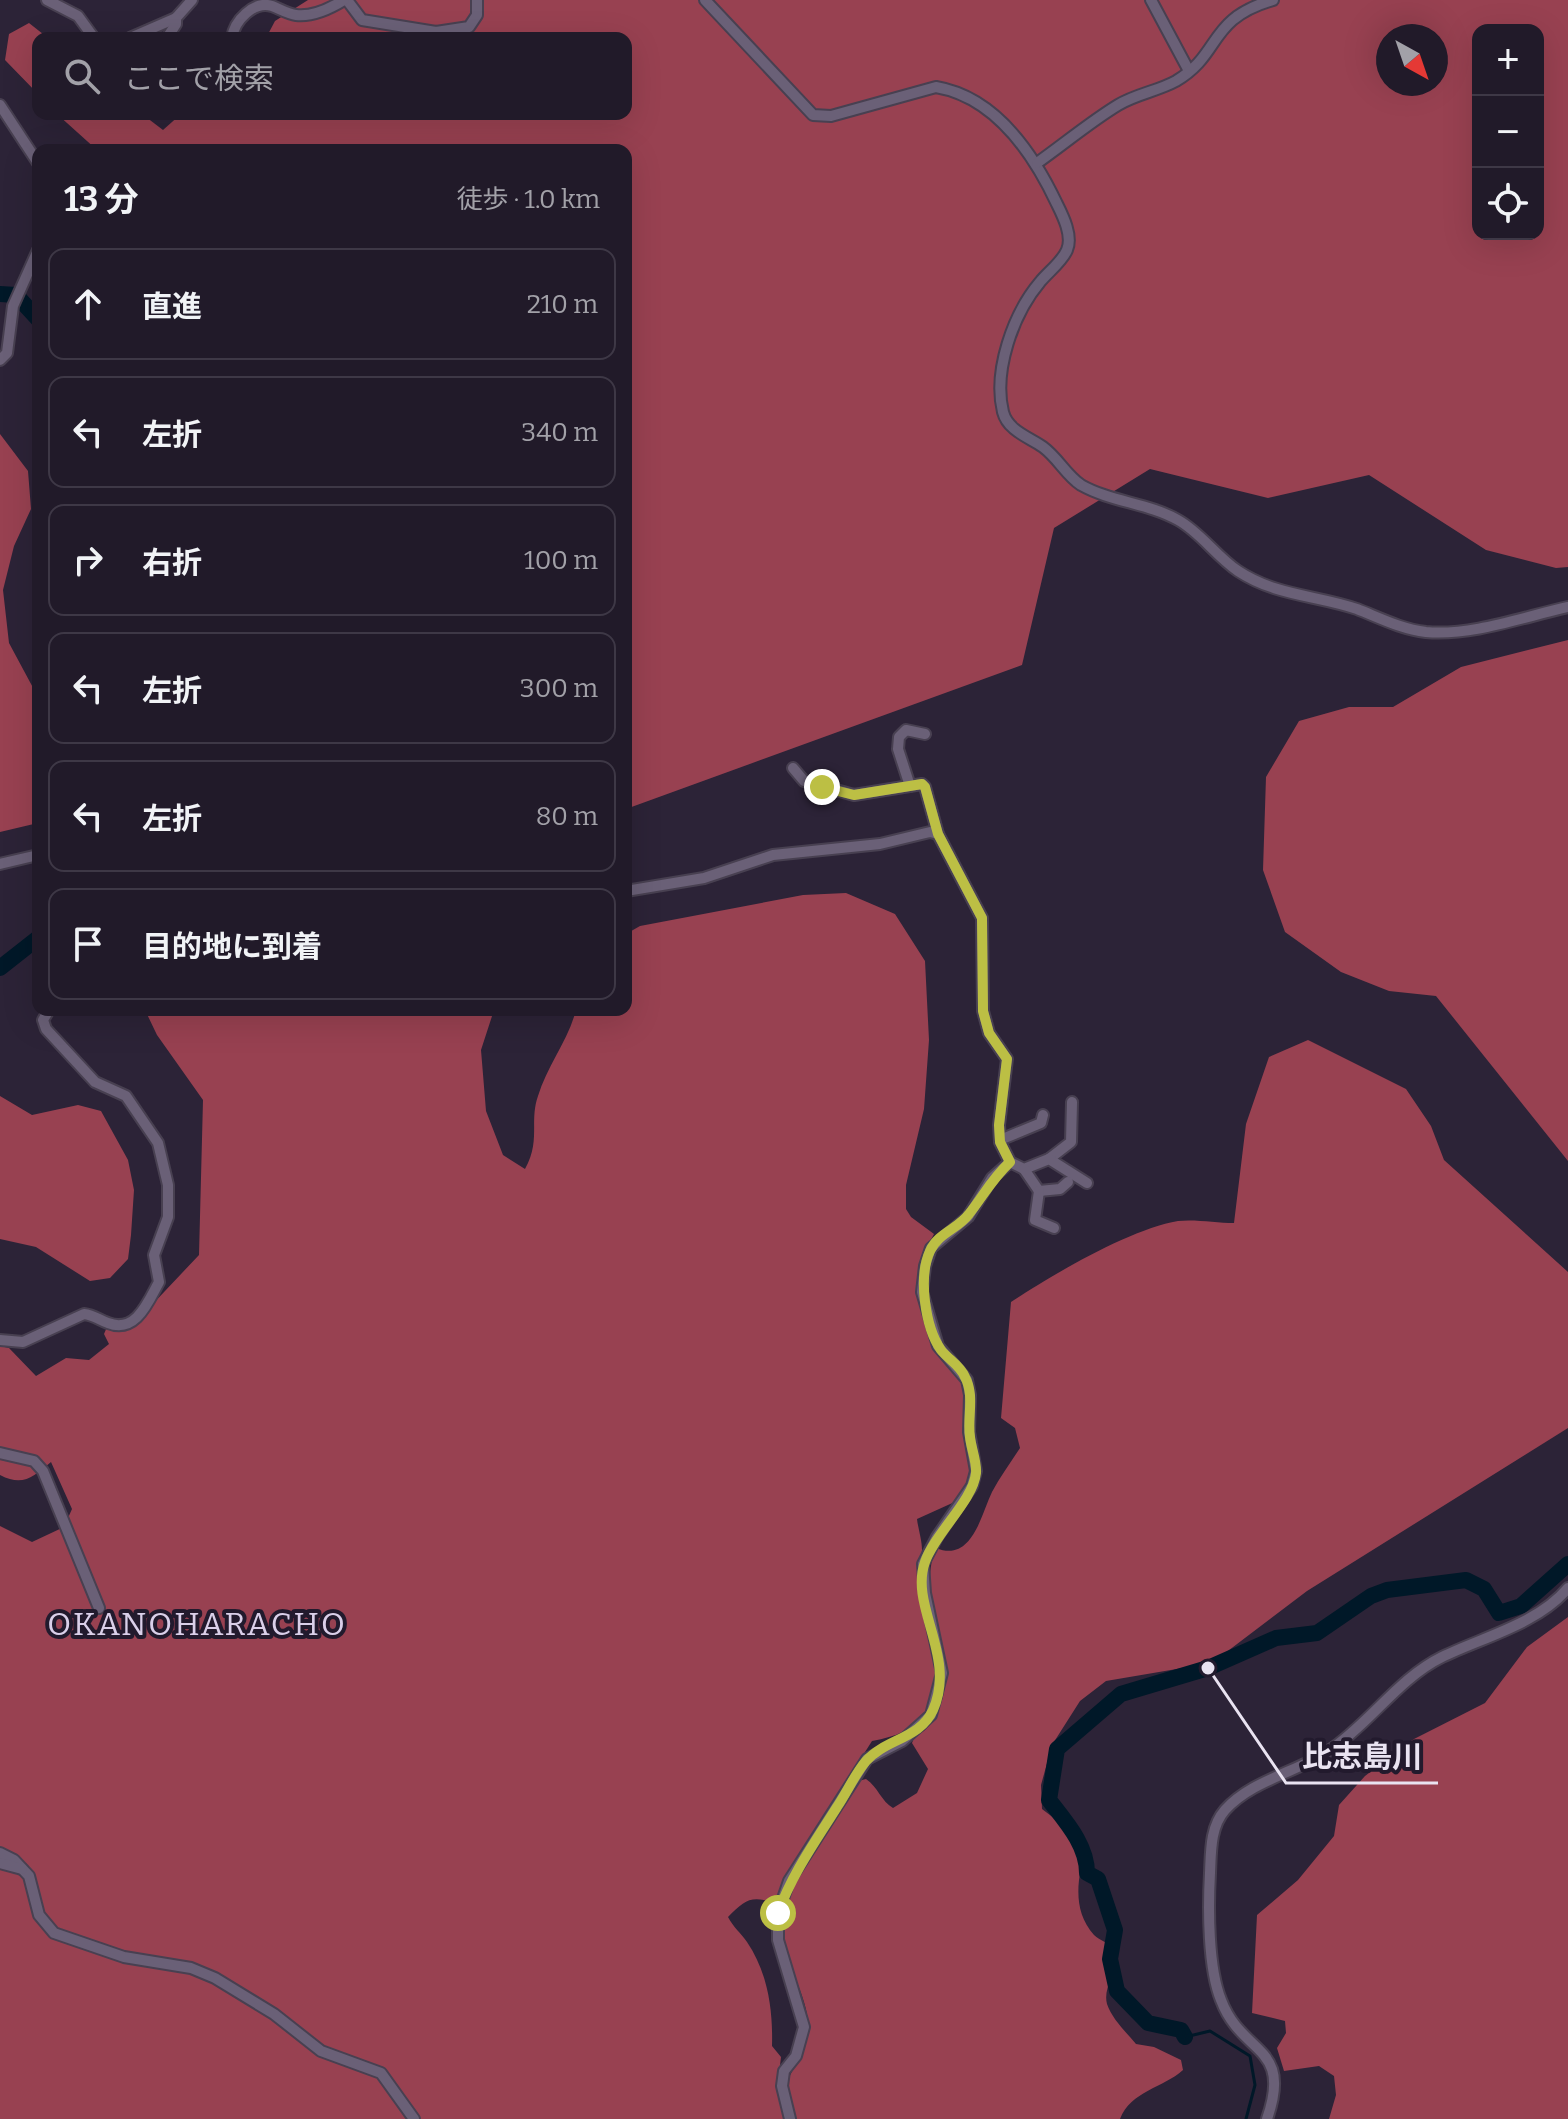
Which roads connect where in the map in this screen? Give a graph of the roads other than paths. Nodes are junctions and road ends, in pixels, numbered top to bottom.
1 (47, 0) edge
2 (192, 0) edge
3 (346, 0) edge
4 (477, 0) edge
5 (705, 0) edge
6 (1151, 0) edge
7 (1273, 0) edge
8 (176, 18) junction
9 (90, 32) edge
10 (144, 32) edge
11 (171, 32) edge
12 (234, 32) edge
13 (1189, 71) junction
14 (0, 105) edge
15 (32, 154) edge
16 (1037, 163) junction
17 (32, 264) edge
18 (0, 360) edge
19 (1568, 607) edge
20 (925, 734) dead end
21 (793, 768) dead end
22 (910, 786) junction
23 (938, 834) junction
24 (32, 856) edge
25 (0, 864) edge
26 (632, 890) edge
27 (45, 1016) edge
28 (1072, 1102) dead end
29 (1043, 1115) dead end
30 (1000, 1140) junction
31 (1049, 1159) junction
32 (1010, 1162) junction
33 (1024, 1169) junction
34 (1068, 1182) dead end
35 (1087, 1183) dead end
36 (1039, 1191) junction
37 (1054, 1228) dead end
38 (0, 1340) edge
39 (0, 1453) edge
40 (1568, 1588) edge
41 (99, 1608) dead end
42 (0, 1853) edge
43 (0, 1863) edge
44 (24, 1869) junction
45 (414, 2119) edge
46 (790, 2119) edge
47 (1267, 2119) edge

1 - 9 street
2 - 8 street
3 - 4 street
3 - 12 street
5 - 16 street
6 - 13 street
7 - 13 street
8 - 10 street
8 - 11 street
13 - 16 street
14 - 15 street
16 - 19 street
17 - 18 street
20 - 22 street
21 - 22 street
22 - 23 street
23 - 26 street
23 - 30 street
24 - 25 street
27 - 38 street
28 - 31 street
29 - 30 street
30 - 32 street
31 - 33 street
31 - 35 street
32 - 33 street
32 - 46 street
33 - 36 street
34 - 36 street
36 - 37 street
39 - 41 street
40 - 47 street
42 - 44 street
43 - 44 street
44 - 45 street

